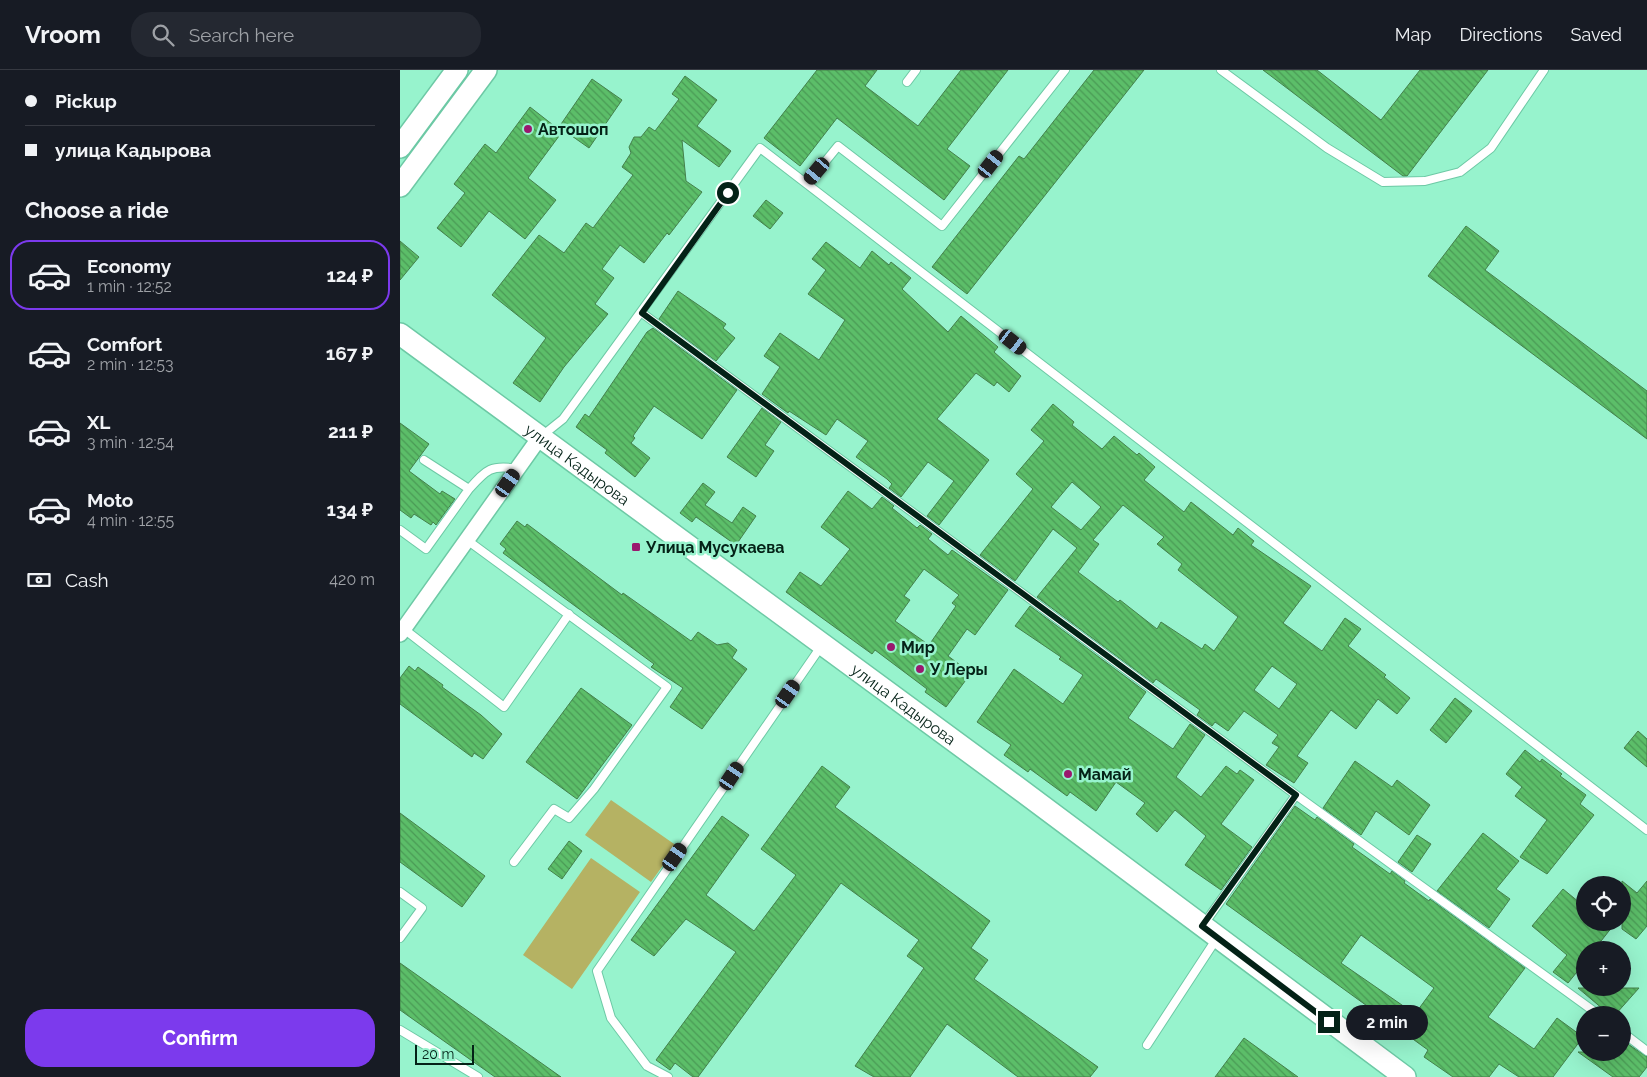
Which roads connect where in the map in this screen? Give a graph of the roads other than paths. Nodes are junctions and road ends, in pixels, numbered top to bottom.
1 (457, 70) edge
2 (486, 70) edge
3 (916, 70) edge
4 (1065, 70) edge
5 (1221, 70) edge
6 (1544, 70) edge
7 (907, 82) dead end
8 (400, 148) edge
9 (807, 184) junction
10 (400, 186) edge
11 (642, 313) junction
12 (400, 334) edge
13 (540, 437) junction
14 (424, 460) dead end
15 (518, 469) junction
16 (468, 489) junction
17 (400, 530) edge
18 (467, 540) junction
19 (569, 614) junction
20 (402, 631) edge
21 (822, 645) junction
22 (1296, 795) junction
23 (1647, 830) edge
24 (514, 862) dead end
25 (400, 892) edge
26 (1209, 932) junction
27 (400, 938) edge
28 (1587, 1006) edge
29 (400, 1030) edge
30 (1631, 1039) edge
31 (1147, 1045) dead end
32 (1647, 1051) edge
33 (478, 1077) edge
34 (668, 1077) edge
35 (1405, 1077) edge

1 - 8 street
2 - 10 street
3 - 7 lane
4 - 9 lane
5 - 6 lane
9 - 11 lane
9 - 23 lane
11 - 13 lane
11 - 22 lane
12 - 13 street, улица Кадырова
13 - 15 street
13 - 21 street, улица Кадырова
14 - 16 lane
15 - 16 lane
15 - 18 street
16 - 17 lane
18 - 19 lane
18 - 20 street
19 - 20 lane
19 - 24 lane
21 - 26 street, улица Кадырова
21 - 34 lane
22 - 26 lane
22 - 28 lane
25 - 27 lane
26 - 31 lane
26 - 35 street, улица Кадырова
29 - 33 lane
30 - 32 lane

